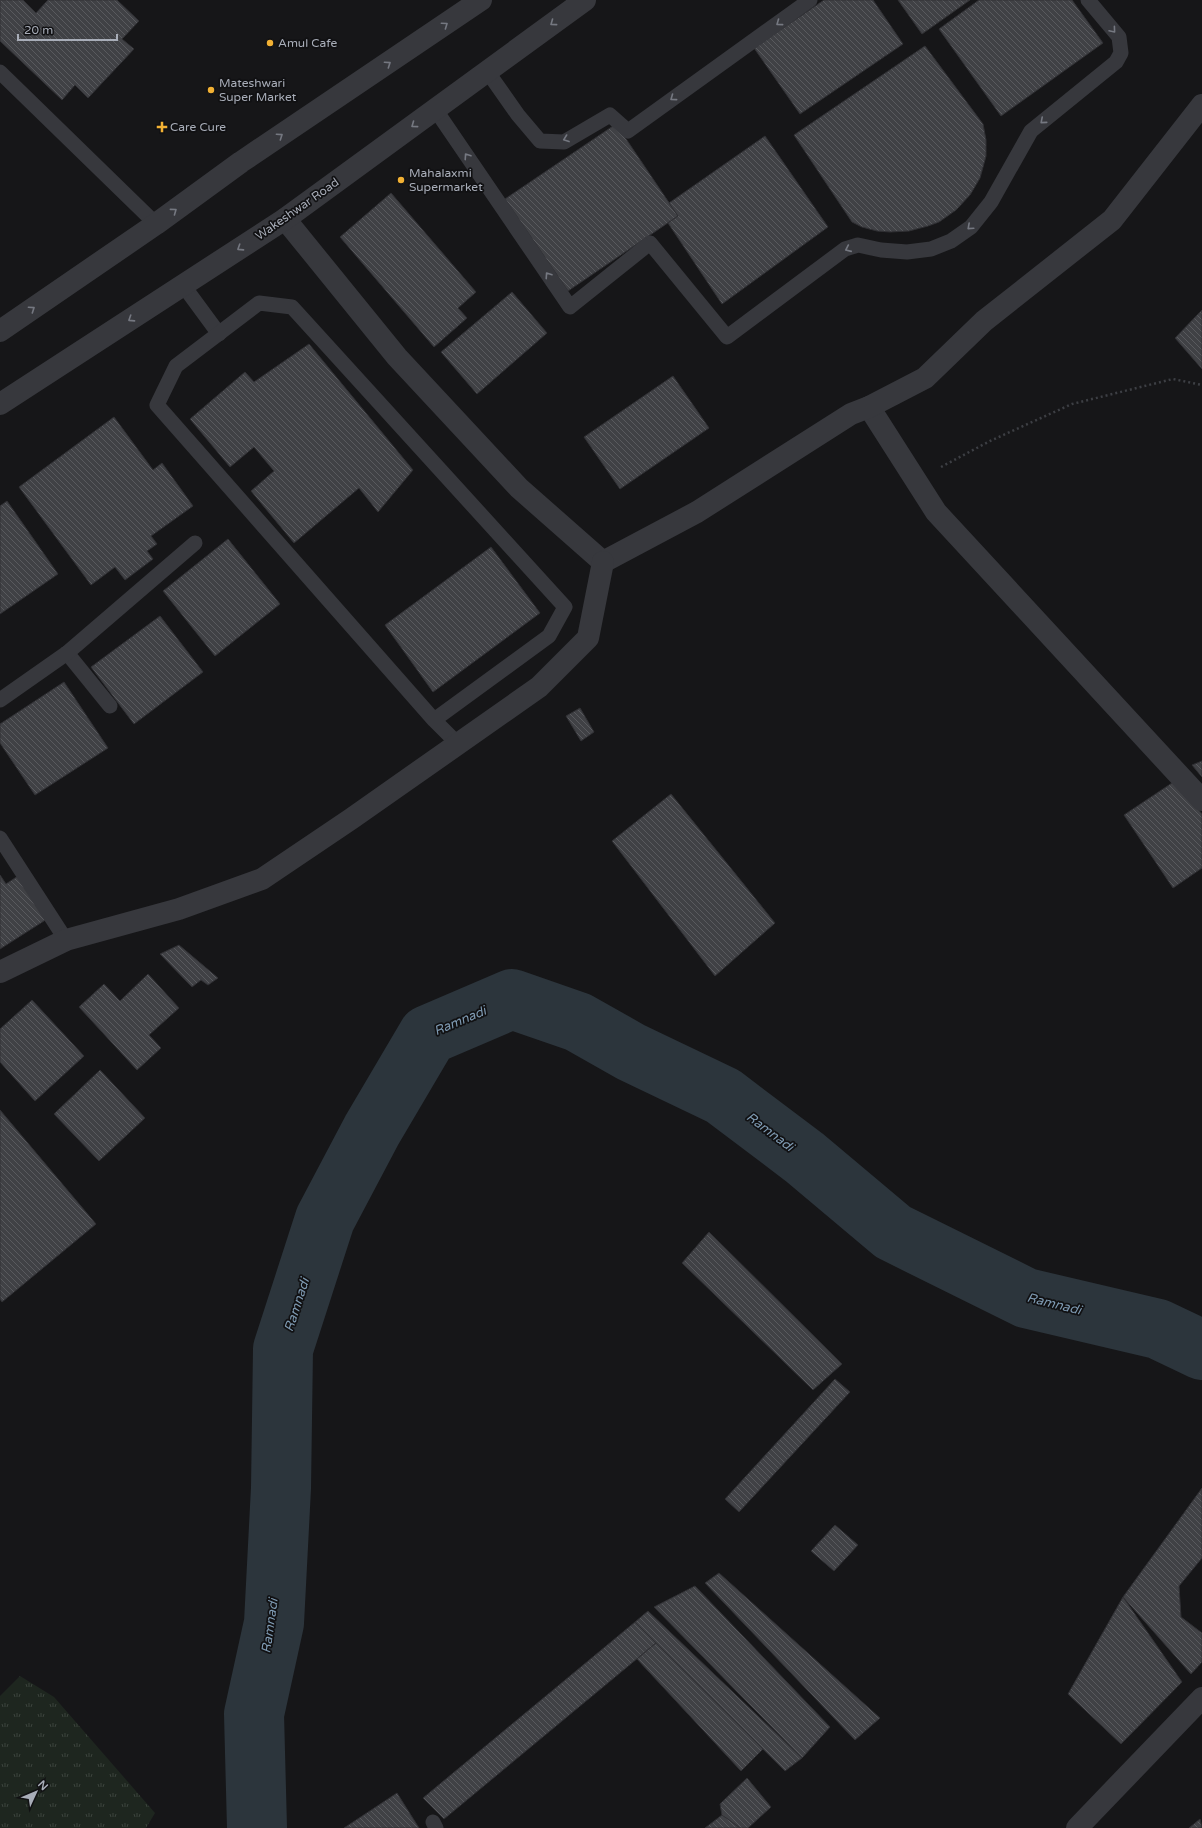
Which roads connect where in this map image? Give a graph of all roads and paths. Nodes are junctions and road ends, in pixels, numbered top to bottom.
1 (481, 0) edge
2 (584, 0) edge
3 (810, 0) edge
4 (1088, 0) edge
5 (488, 71) junction
6 (0, 72) edge
7 (1202, 105) edge
8 (435, 110) junction
9 (285, 219) junction
10 (156, 224) junction
11 (183, 285) junction
12 (0, 331) edge
13 (219, 334) junction
14 (1202, 385) edge
15 (0, 404) edge
16 (870, 407) junction
17 (916, 480) junction
18 (195, 542) dead end
19 (603, 562) junction
20 (67, 653) junction
21 (0, 700) edge
22 (110, 706) dead end
23 (434, 720) junction
24 (458, 744) junction
25 (1202, 800) edge
26 (0, 838) edge
27 (66, 940) junction
28 (0, 972) edge
29 (1202, 1698) edge
30 (1077, 1828) edge

10 -> 1 street
2 -> 5 street, Wakeshwar Road
3 -> 5 lane
4 -> 8 lane
5 - 8 street, Wakeshwar Road
6 - 10 lane
7 - 16 street
8 -> 9 street, Wakeshwar Road
9 -> 11 street, Wakeshwar Road
9 - 19 street
12 -> 10 street
11 - 13 lane
11 -> 15 street, Wakeshwar Road
13 - 23 lane
13 - 23 lane
14 - 17 path
16 - 17 street
16 - 19 street
17 - 25 street
18 - 20 lane
19 - 24 street
20 - 21 lane
20 - 22 lane
23 - 24 lane
24 - 27 street
26 - 27 lane
27 - 28 street
29 - 30 street

